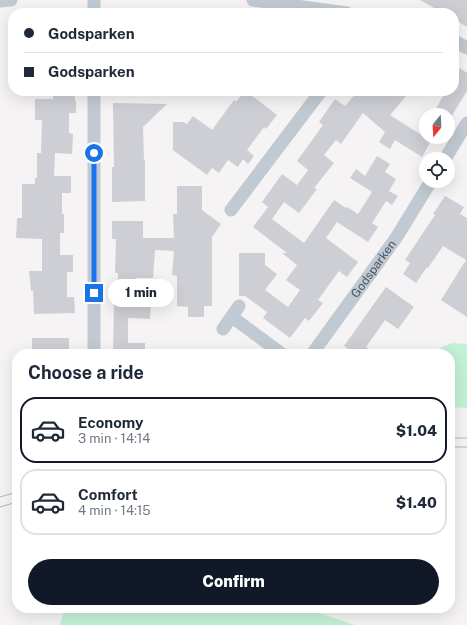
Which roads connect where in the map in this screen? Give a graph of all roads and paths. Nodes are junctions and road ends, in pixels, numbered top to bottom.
1 (11, 0) edge
2 (253, 0) edge
3 (0, 1) edge
4 (311, 8) edge
5 (94, 96) edge
6 (317, 96) edge
7 (467, 123) edge
8 (449, 152) edge
9 (427, 188) edge
10 (231, 210) dead end
11 (239, 306) dead end
12 (232, 317) junction
13 (223, 329) dead end
14 (94, 349) edge
15 (275, 349) edge
16 (316, 349) edge

1 - 3 street
2 - 4 street
5 - 14 street
6 - 10 street
7 - 8 street
9 - 16 street, Godsparken
11 - 12 street
12 - 13 street
12 - 15 street

